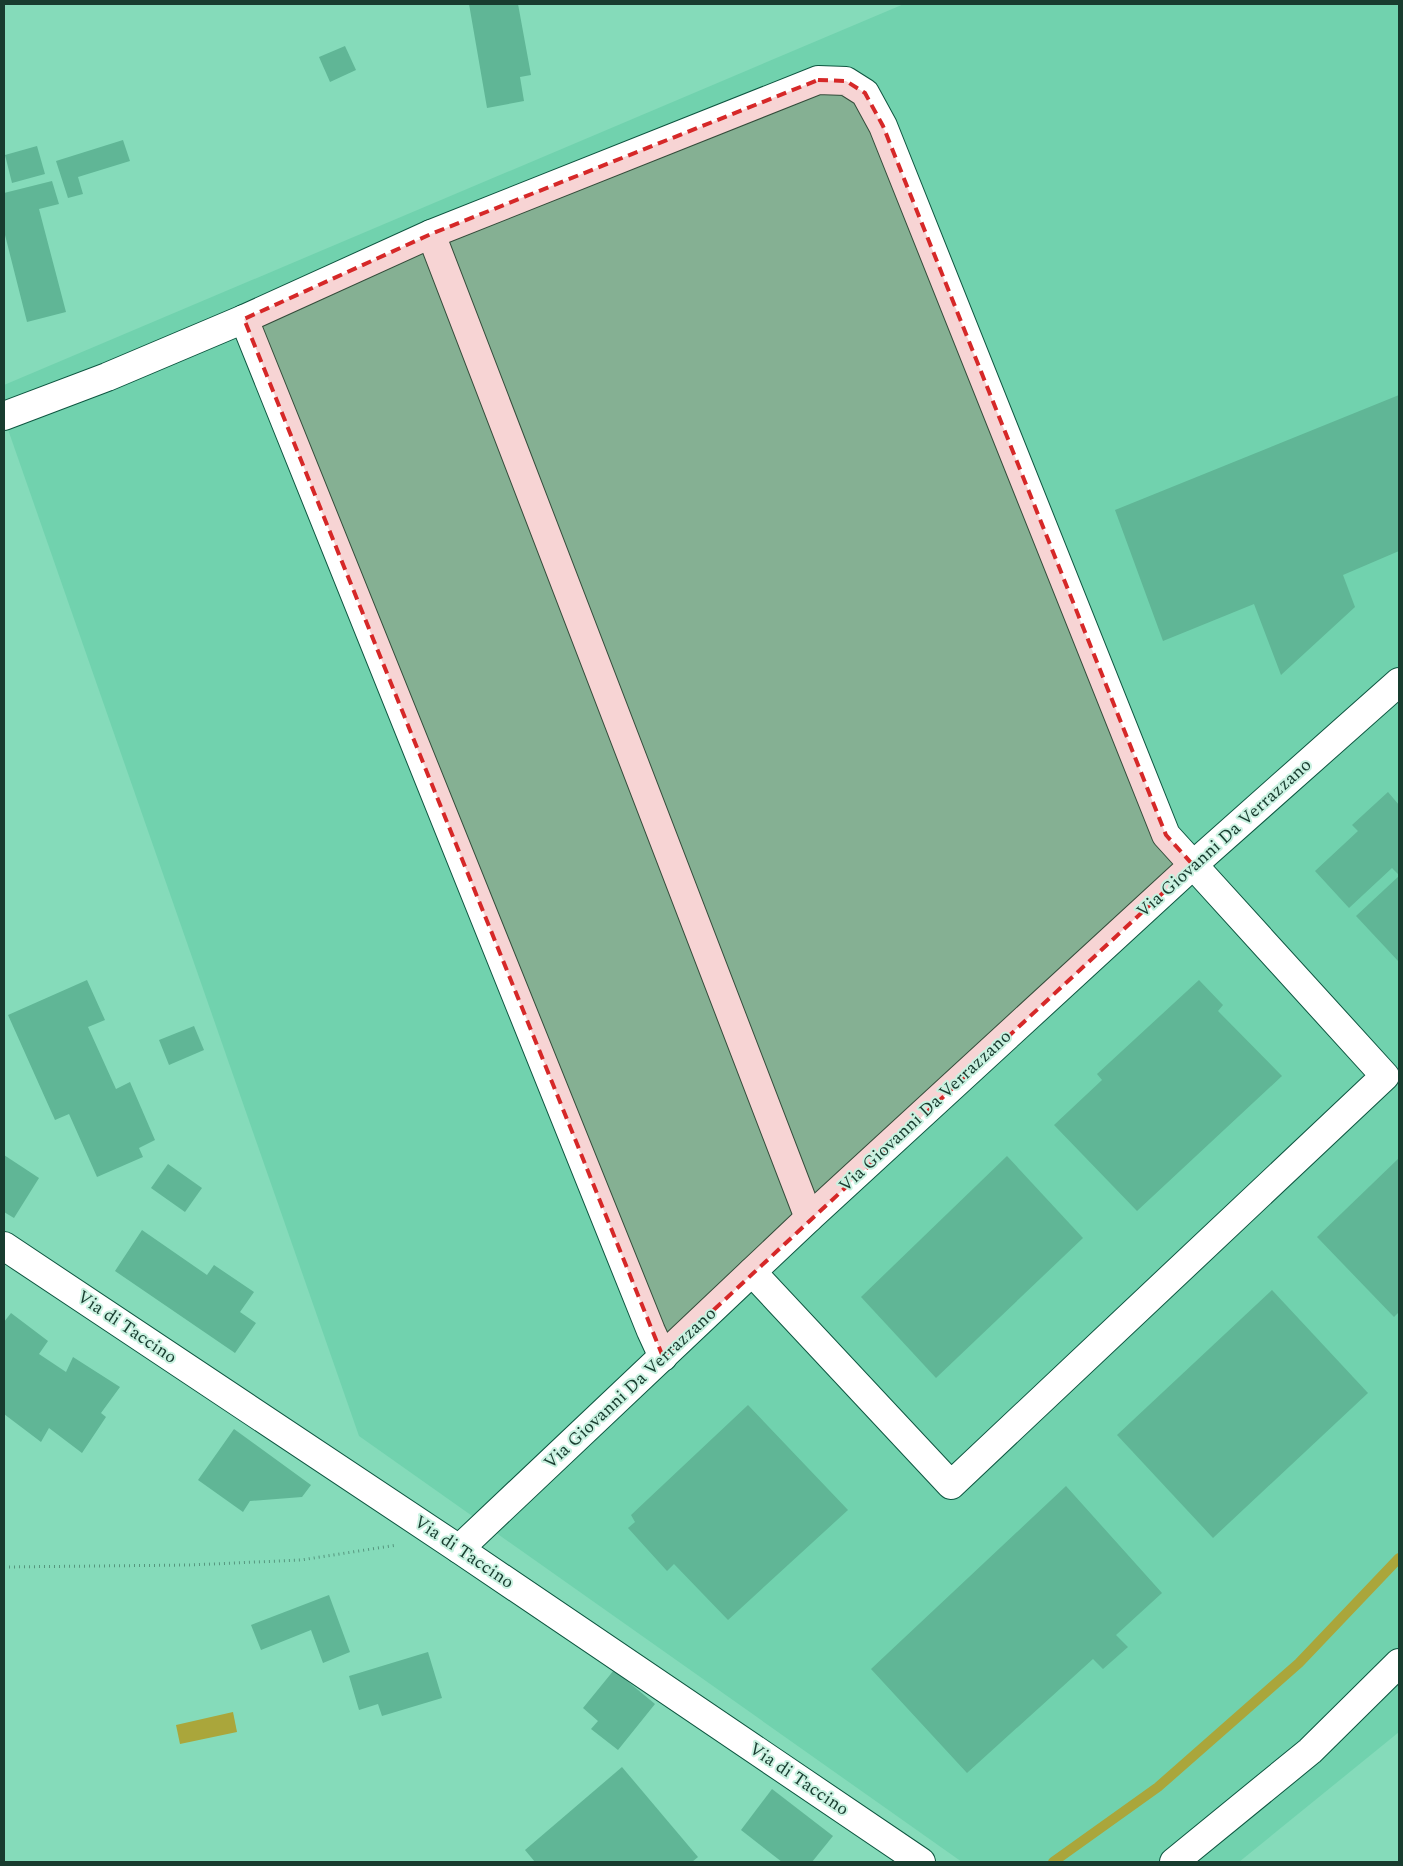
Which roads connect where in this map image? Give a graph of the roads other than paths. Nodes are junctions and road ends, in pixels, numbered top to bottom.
1 (431, 234) junction
2 (244, 319) junction
3 (4, 416) edge
4 (1399, 682) edge
5 (1193, 865) junction
6 (809, 1218) junction
7 (4, 1246) edge
8 (752, 1272) junction
9 (663, 1357) junction
10 (451, 1544) junction
11 (1399, 1663) edge
12 (921, 1862) edge
13 (1174, 1862) edge

1 - 2 street
1 - 5 street
1 - 6 street
2 - 3 street
2 - 9 street
4 - 5 street, Via Giovanni Da Verrazzano
5 - 6 street, Via Giovanni Da Verrazzano
5 - 8 street
6 - 8 street, Via Giovanni Da Verrazzano
7 - 10 street, Via di Taccino
8 - 9 street, Via Giovanni Da Verrazzano
9 - 10 street, Via Giovanni Da Verrazzano
10 - 12 street, Via di Taccino
11 - 13 street

